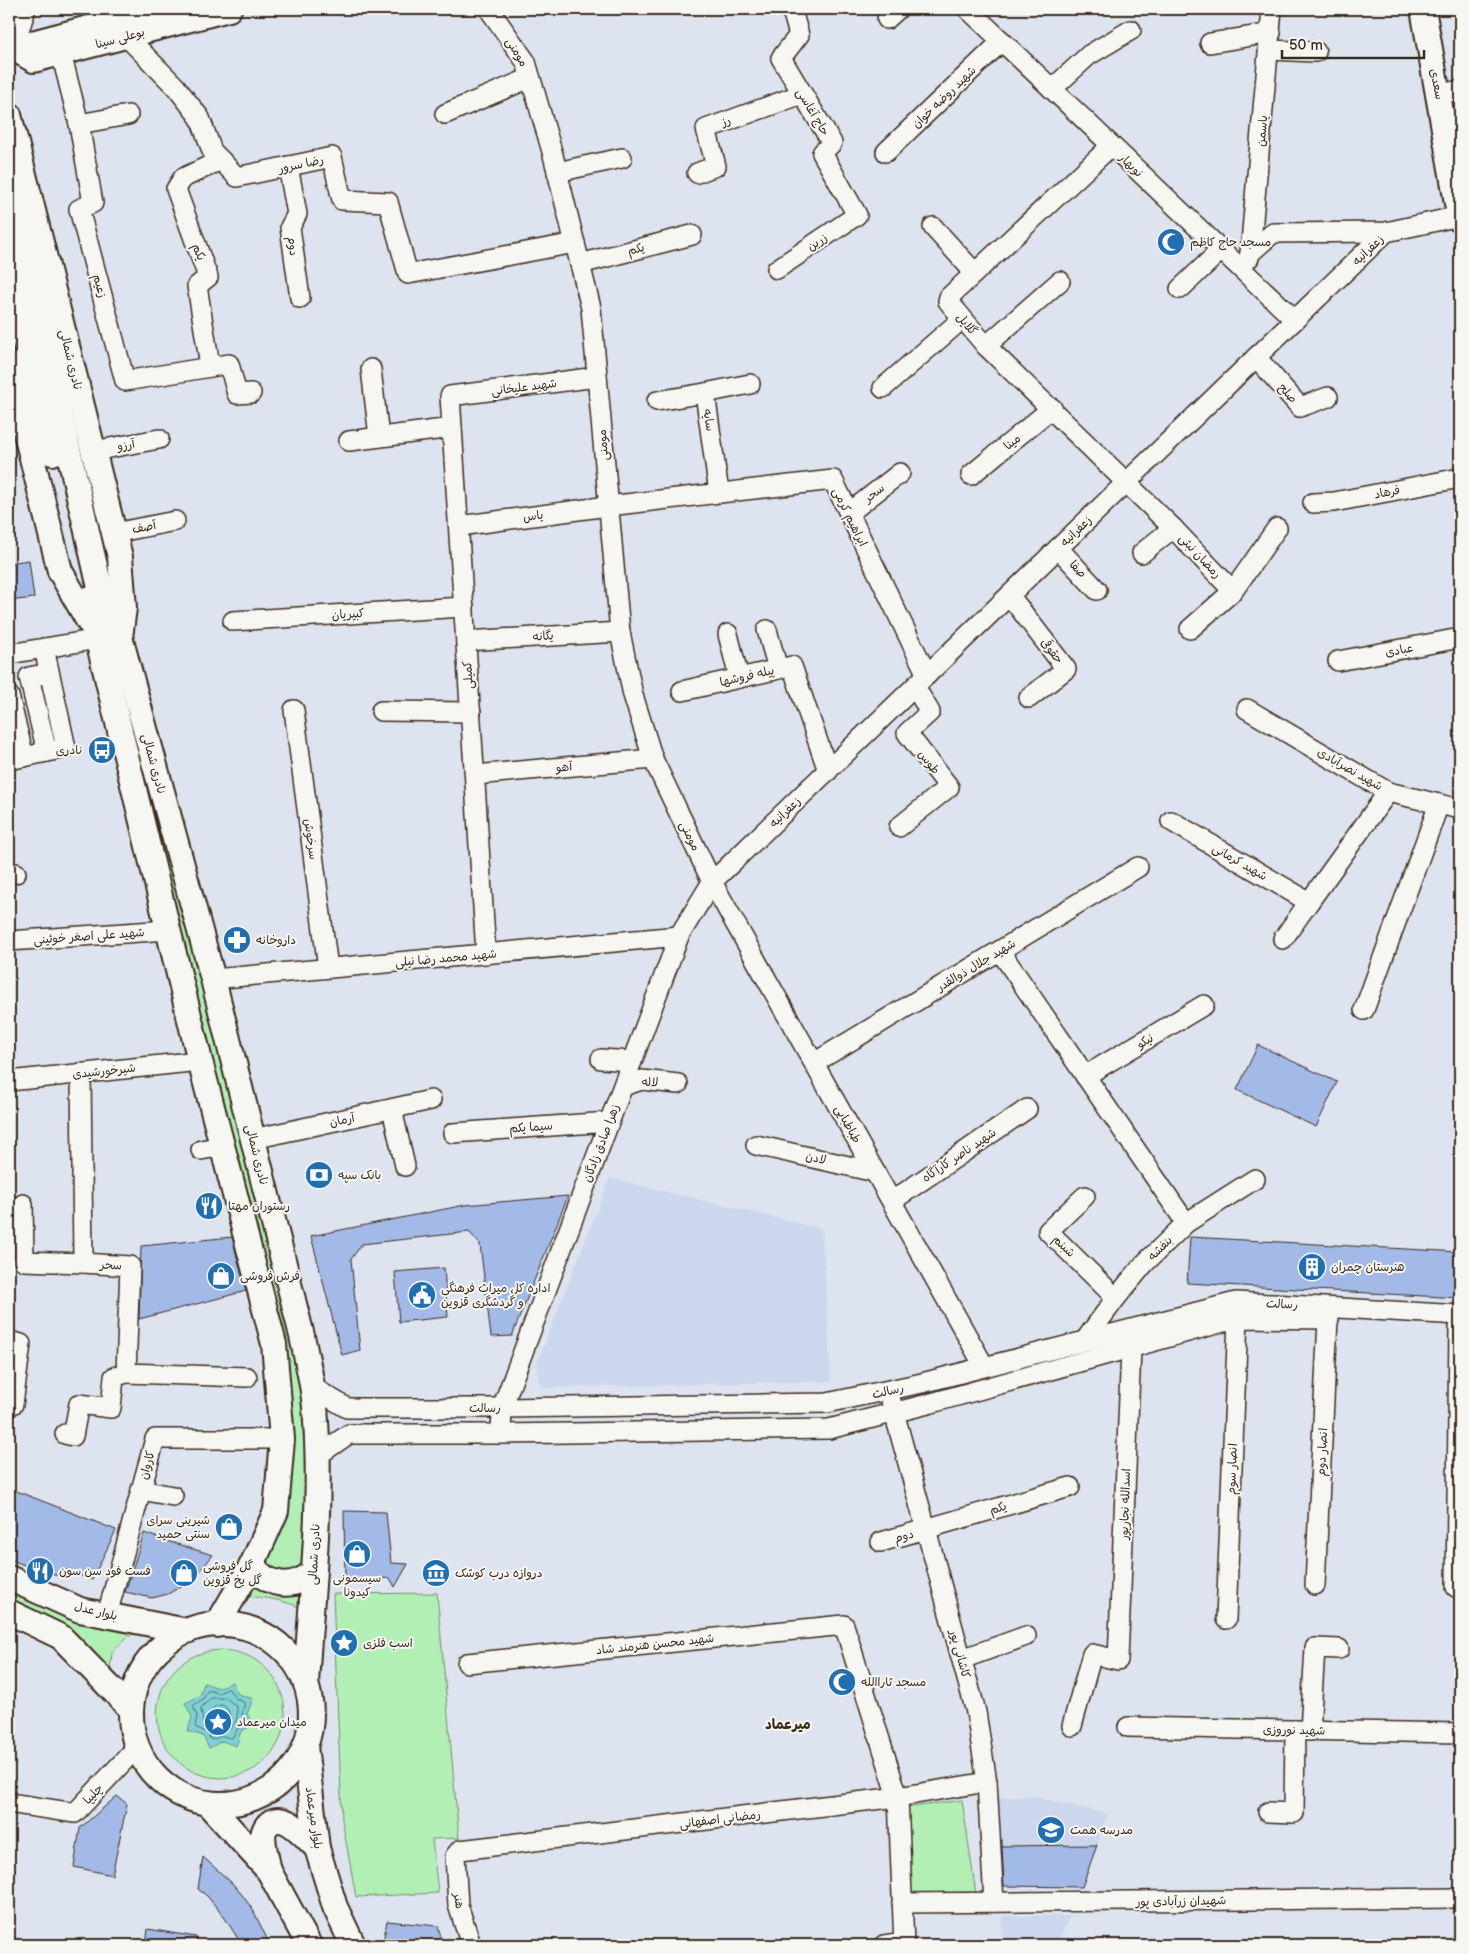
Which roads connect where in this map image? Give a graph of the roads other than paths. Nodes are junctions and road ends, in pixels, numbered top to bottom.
1 (26, 9) edge
2 (160, 9) edge
3 (229, 9) edge
4 (789, 9) edge
5 (968, 9) edge
6 (1272, 9) edge
7 (1423, 9) edge
8 (495, 10) edge
9 (1131, 30) dead end
10 (126, 36) junction
11 (1002, 41) junction
12 (1270, 42) junction
13 (1210, 43) dead end
14 (11, 49) edge
15 (1316, 52) dead end
16 (61, 53) junction
17 (530, 78) junction
18 (1052, 89) junction
19 (1450, 92) edge
20 (802, 94) junction
21 (445, 114) dead end
22 (9, 115) edge
23 (128, 115) dead end
24 (79, 124) junction
25 (1111, 146) junction
26 (886, 152) dead end
27 (622, 158) dead end
28 (221, 160) junction
29 (288, 166) junction
30 (558, 172) junction
31 (697, 173) dead end
32 (9, 192) edge
33 (857, 215) joint
34 (1460, 218) edge
35 (933, 227) dead end
36 (1386, 232) junction
37 (692, 235) dead end
38 (575, 243) junction
39 (1221, 250) junction
40 (1250, 253) junction
41 (580, 264) junction
42 (777, 269) dead end
43 (974, 272) junction
44 (1244, 272) junction
45 (9, 278) edge
46 (1060, 281) dead end
47 (1180, 289) dead end
48 (300, 298) dead end
49 (962, 319) junction
50 (1295, 320) junction
51 (986, 346) junction
52 (1256, 357) junction
53 (9, 365) edge
54 (210, 366) junction
55 (371, 368) dead end
56 (598, 377) junction
57 (750, 384) dead end
58 (883, 388) dead end
59 (251, 393) dead end
60 (705, 394) junction
61 (450, 396) joint
62 (1328, 397) dead end
63 (657, 401) dead end
64 (1052, 408) junction
65 (452, 428) junction
66 (379, 437) junction
67 (160, 439) dead end
68 (349, 441) dead end
69 (93, 451) junction
70 (900, 473) dead end
71 (971, 475) dead end
72 (1460, 478) edge
73 (1126, 483) junction
74 (719, 493) junction
75 (1313, 502) dead end
76 (608, 506) junction
77 (848, 512) junction
78 (175, 521) dead end
79 (459, 526) junction
80 (1173, 528) junction
81 (1277, 528) dead end
82 (114, 533) junction
83 (1058, 548) junction
84 (1142, 554) dead end
85 (1097, 590) dead end
86 (1233, 591) junction
87 (1010, 596) junction
88 (464, 607) junction
89 (233, 621) dead end
90 (1190, 629) dead end
91 (767, 630) dead end
92 (620, 632) junction
93 (728, 634) dead end
94 (109, 638) junction
95 (1460, 638) edge
96 (466, 641) junction
97 (44, 648) junction
98 (9, 654) edge
99 (1338, 661) dead end
100 (778, 669) junction
101 (739, 678) junction
102 (921, 681) junction
103 (682, 691) dead end
104 (9, 696) edge
105 (1029, 698) dead end
106 (1247, 709) dead end
107 (294, 710) dead end
108 (381, 711) dead end
109 (471, 712) junction
110 (16, 759) edge
111 (653, 759) junction
112 (828, 771) junction
113 (475, 775) junction
114 (1388, 792) junction
115 (1439, 804) junction
116 (1460, 809) edge
117 (1171, 821) dead end
118 (899, 827) dead end
119 (1138, 867) dead end
120 (712, 882) junction
121 (1309, 902) junction
122 (168, 930) junction
123 (679, 936) junction
124 (1283, 939) dead end
125 (9, 941) edge
126 (1000, 951) junction
127 (486, 954) junction
128 (328, 968) junction
129 (213, 979) junction
130 (1204, 1005) dead end
131 (1364, 1010) dead end
132 (601, 1059) dead end
133 (200, 1061) junction
134 (632, 1061) junction
135 (814, 1063) junction
136 (81, 1074) junction
137 (1086, 1076) junction
138 (9, 1081) edge
139 (678, 1084) dead end
140 (623, 1086) junction
141 (431, 1100) dead end
142 (392, 1109) junction
143 (1027, 1109) dead end
144 (609, 1122) junction
145 (453, 1133) dead end
146 (253, 1139) junction
147 (756, 1145) dead end
148 (405, 1166) dead end
149 (875, 1172) junction
150 (1256, 1179) dead end
151 (1085, 1196) dead end
152 (892, 1201) junction
153 (23, 1204) dead end
154 (1186, 1223) junction
155 (83, 1263) junction
156 (1116, 1298) junction
157 (1238, 1318) junction
158 (1328, 1318) junction
159 (1460, 1323) edge
160 (1086, 1340) junction
161 (9, 1341) edge
162 (1131, 1349) junction
163 (984, 1366) junction
164 (126, 1372) junction
165 (247, 1377) dead end
166 (312, 1387) junction
167 (888, 1391) junction
168 (13, 1404) dead end
169 (502, 1408) junction
170 (894, 1412) junction
171 (65, 1434) dead end
172 (501, 1434) junction
173 (282, 1439) junction
174 (317, 1456) junction
175 (1070, 1486) dead end
176 (141, 1490) junction
177 (173, 1496) dead end
178 (926, 1529) junction
179 (882, 1542) dead end
180 (252, 1565) junction
181 (313, 1572) junction
182 (9, 1578) edge
183 (1315, 1585) dead end
184 (1456, 1587) dead end
185 (9, 1612) edge
186 (107, 1615) junction
187 (1226, 1619) dead end
188 (217, 1624) junction
189 (187, 1631) junction
190 (1026, 1636) dead end
191 (1339, 1649) dead end
192 (962, 1659) junction
193 (467, 1663) dead end
194 (306, 1684) junction
195 (130, 1709) junction
196 (1072, 1726) dead end
197 (1128, 1727) dead end
198 (1302, 1730) junction
199 (1460, 1732) edge
200 (305, 1746) junction
201 (136, 1747) junction
202 (987, 1782) junction
203 (898, 1797) junction
204 (9, 1803) edge
205 (207, 1803) junction
206 (1268, 1812) dead end
207 (317, 1848) junction
208 (455, 1856) joint
209 (269, 1871) junction
210 (1460, 1898) edge
211 (994, 1902) junction
212 (902, 1903) junction
213 (904, 1944) edge
214 (308, 1945) edge
215 (353, 1945) edge
216 (471, 1945) edge
217 (884, 1945) edge

1 - 14 street
2 - 14 main road, بوعلی سینا
3 - 10 main road, بوعلی سینا
4 - 20 street, حاج آغاسی
5 - 11 street, نوبهار
6 - 12 street, یاسمن
7 - 19 main road, سعدی
8 - 17 street, مومنی
9 - 18 street
10 - 16 main road, بوعلی سینا
10 - 28 street, رضا سرور
11 - 18 street, نوبهار
11 - 26 street, شهید روضه خوان
12 - 13 street
12 - 15 street
12 - 40 street, یاسمن
14 - 16 main road, بوعلی سینا
16 - 24 street, زعیم
17 - 21 street
17 - 30 street, مومنی
18 - 25 street, نوبهار
19 - 34 main road, سعدی
20 - 31 street, رز
20 - 33 street, حاج آغاسی
22 - 69 main road, نادری شمالی
23 - 24 street
24 - 54 street, زعیم
25 - 39 street, نوبهار
25 - 43 street, گلایل
27 - 30 street
28 - 29 street, رضا سرور
28 - 54 street, یکم
29 - 38 street, رضا سرور
29 - 48 street, دوم
30 - 38 street, مومنی
32 - 94 main road, نادری شمالی
33 - 42 street, زرین
34 - 36 street, زعفرانیه
35 - 43 street
36 - 40 street
36 - 50 street, زعفرانیه
37 - 41 street, یکم
38 - 41 street, مومنی
39 - 44 street, نوبهار
39 - 47 street
40 - 44 street, یاسمن
41 - 56 street, مومنی
43 - 49 street, گلایل
44 - 50 street, نوبهار
45 - 94 main road, نادری شمالی
46 - 51 street
49 - 51 street, گلایل
49 - 58 street
50 - 52 street, زعفرانیه
51 - 64 street, گلایل
52 - 62 street, صلح
52 - 73 street, زعفرانیه
53 - 94 main road, نادری شمالی
54 - 59 street, زعیم
55 - 66 street
56 - 61 street, شهید علیخانی
56 - 76 street, مومنی
57 - 60 street, سایه
60 - 63 street
60 - 74 street, سایه
61 - 65 street, کمیلی
64 - 71 street, مینا
64 - 73 street, گلایل
65 - 66 street
65 - 79 street, کمیلی
66 - 68 street
67 - 69 street, آرزو
69 - 82 main road, نادری شمالی
70 - 77 street, سحر
72 - 75 street, فرهاد
73 - 80 street, رمضان نبئی
73 - 83 street, زعفرانیه
74 - 76 street, ابراهیم کرمی
74 - 77 street, ابراهیم کرمی
76 - 79 street, یاس
76 - 92 street, مومنی
77 - 102 street, ابراهیم کرمی
78 - 82 street, آصف
79 - 88 street, کمیلی
80 - 84 street
80 - 86 street, رمضان نبئی
81 - 86 street
82 - 94 main road, نادری شمالی
83 - 85 street, صفا
83 - 87 street, زعفرانیه
86 - 90 street
87 - 102 street, زعفرانیه
87 - 105 street, حقوقی
88 - 89 street, کبیریان
88 - 96 street, کمیلی
91 - 100 street
92 - 96 street, یگانه
92 - 111 street, مومنی
93 - 101 street
94 - 97 street
94 - 122 main road, نادری شمالی
94 - 129 main road, نادری شمالی
95 - 99 street, عبادی
96 - 109 street, کمیلی
97 - 98 street
97 - 110 street
100 - 101 street, پیله فروشها
100 - 112 street, پیله فروشها
101 - 103 street, پیله فروشها
102 - 112 street, زعفرانیه
102 - 118 street, طوس
104 - 110 street
106 - 114 street, شهید نصرآبادی
107 - 128 street, سرخوش
108 - 109 street
109 - 113 street, کمیلی
111 - 113 street, آهو
111 - 120 street, مومنی
112 - 120 street, زعفرانیه
113 - 127 street, کمیلی
114 - 115 street, شهید نصرآبادی
114 - 121 street
115 - 116 street, شهید نصرآبادی
115 - 131 street
117 - 121 street, شهید کرمانی
119 - 126 street, شهید جلال ذوالقدر
120 - 123 street, زهرا صادق زادگان
120 - 135 street, طباطبایی
121 - 124 street
122 - 125 street, شهید علی اصغر خوئینی
122 - 133 main road, نادری شمالی
123 - 127 street, شهید محمد رضا نیلی
123 - 134 street, زهرا صادق زادگان
126 - 135 street, شهید جلال ذوالقدر
126 - 137 street
127 - 128 street, شهید محمد رضا نیلی
128 - 129 street, شهید محمد رضا نیلی
129 - 146 main road, نادری شمالی
130 - 137 street, نیکو
132 - 134 street
133 - 136 street, شیرخورشیدی
133 - 173 main road, نادری شمالی
134 - 140 street, زهرا صادق زادگان
135 - 149 street, طباطبایی
136 - 138 street, شیرخورشیدی
136 - 155 street, سحر
137 - 154 street
139 - 140 street, لاله
140 - 144 street, زهرا صادق زادگان
141 - 142 street, آرمان
142 - 146 street, آرمان
142 - 148 street
143 - 152 street, شهید ناصر کارآگاه
144 - 145 street, سیما یکم
144 - 169 street, زهرا صادق زادگان
146 - 166 main road, نادری شمالی
147 - 149 street, لادن
149 - 152 street, طباطبایی
150 - 154 street, بنفشه
151 - 156 street, شبنم
152 - 163 street, طباطبایی
153 - 155 street
154 - 156 street, بنفشه
155 - 164 street, سحر
156 - 160 street, بنفشه
157 - 158 street, رسالت
157 - 162 street, رسالت
157 - 187 street, انصار سوم
158 - 159 street, رسالت
158 - 183 street, انصار دوم
159 - 160 street, رسالت
159 - 184 street
160 - 163 street, رسالت
161 - 168 street
162 - 170 street, رسالت
162 - 196 street, اسدالله نجارپور
163 - 167 street, رسالت
164 - 165 street
164 - 171 street
166 - 169 street, رسالت
166 - 174 main road, نادری شمالی
167 - 169 street, رسالت
167 - 170 street, کاشانی پور
169 - 172 street, زهرا صادق زادگان
170 - 172 street, رسالت
170 - 178 street, کاشانی پور
172 - 174 street, رسالت
173 - 176 street, کاروان
173 - 180 main road, نادری شمالی
174 - 181 main road, نادری شمالی
175 - 178 street, یکم
176 - 177 street
176 - 186 street, کاروان
178 - 179 street, دوم
178 - 192 street, کاشانی پور
180 - 181 main road
180 - 188 main road, نادری شمالی
181 - 194 main road, نادری شمالی
182 - 186 main road, بلوار عدل
185 - 195 main road
186 - 189 main road, بلوار عدل
188 - 189 main road
188 - 194 main road
189 - 195 main road
190 - 192 street
191 - 198 street
192 - 202 street, کاشانی پور
193 - 203 street, شهید محسن هنرمند شاد
194 - 200 main road
195 - 201 main road
197 - 198 street, شهید نوروزی
198 - 199 street, شهید نوروزی
198 - 206 street
200 - 205 main road
200 - 207 main road, بلوار میرعماد
201 - 204 street, چلیپا
201 - 205 main road
202 - 203 street, رمضانی اصفهانی
202 - 211 street, کاشانی پور
203 - 208 street, رمضانی اصفهانی
203 - 212 street
205 - 209 main road
207 - 209 main road
207 - 215 main road, بلوار میرعماد
208 - 216 street, هنر
209 - 214 main road
210 - 211 street, شهیدان زرآبادی پور
211 - 212 street, شهیدان زرآبادی پور
212 - 213 street
213 - 217 street

